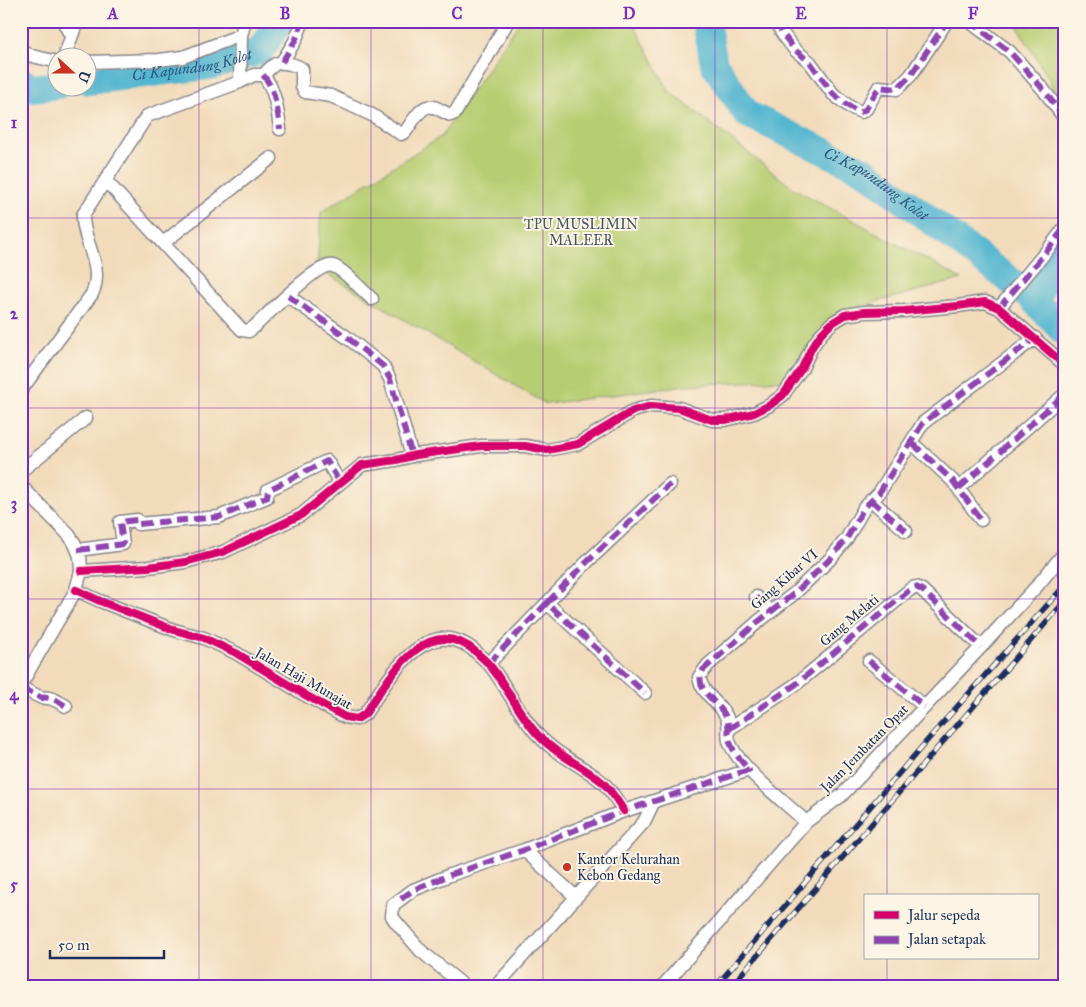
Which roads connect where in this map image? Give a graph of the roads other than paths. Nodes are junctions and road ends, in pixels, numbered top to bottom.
1 (63, 21) edge
2 (77, 21) edge
3 (245, 21) edge
4 (302, 21) edge
5 (508, 21) edge
6 (776, 21) edge
7 (947, 21) edge
8 (969, 21) edge
9 (242, 35) junction
10 (71, 36) junction
11 (67, 48) edge
12 (21, 50) edge
13 (48, 60) edge
14 (98, 62) edge
15 (282, 62) junction
16 (263, 75) junction
17 (240, 79) junction
18 (1065, 119) edge
19 (280, 129) dead end
20 (271, 158) dead end
21 (106, 181) junction
22 (1065, 227) edge
23 (163, 243) junction
24 (288, 296) junction
25 (372, 299) dead end
26 (1001, 306) junction
27 (1035, 338) junction
28 (1065, 366) edge
29 (21, 390) edge
30 (1065, 394) edge
31 (86, 418) dead end
32 (912, 443) junction
33 (412, 456) junction
34 (21, 470) edge
35 (340, 483) junction
36 (670, 484) dead end
37 (21, 486) edge
38 (959, 488) junction
39 (871, 500) junction
40 (981, 520) dead end
41 (906, 531) dead end
42 (78, 550) junction
43 (1065, 552) edge
44 (81, 571) junction
45 (76, 590) junction
46 (756, 597) dead end
47 (547, 603) junction
48 (771, 612) junction
49 (981, 647) junction
50 (869, 660) dead end
51 (488, 663) junction
52 (21, 686) edge
53 (645, 692) dead end
54 (66, 706) dead end
55 (925, 707) junction
56 (729, 729) junction
57 (749, 770) junction
58 (654, 801) junction
59 (624, 811) junction
60 (806, 822) junction
61 (524, 850) junction
62 (576, 897) junction
63 (464, 986) edge
64 (496, 986) edge
65 (663, 986) edge

1 - 10 street
2 - 10 street
3 - 9 street
4 - 15 street
5 - 15 street
6 - 7 street
8 - 18 street
9 - 14 street
9 - 17 street
10 - 11 street
12 - 13 street
15 - 16 street
16 - 17 street
16 - 19 street
17 - 21 street
20 - 23 street
21 - 23 street
21 - 29 street
22 - 26 street
23 - 24 street
24 - 25 street
24 - 33 street
26 - 27 street
26 - 33 street
27 - 28 street
27 - 32 street, Gang Kibar VI
30 - 38 street
31 - 34 street
32 - 38 street
32 - 39 street, Gang Kibar VI
33 - 35 street
35 - 42 street
35 - 44 street
36 - 47 street
37 - 42 street
38 - 40 street
39 - 41 street
39 - 48 street, Gang Kibar VI
42 - 44 street
43 - 49 street, Jalan Jembatan Opat
44 - 45 street
45 - 51 street, Jalan Haji Munajat
45 - 52 street
46 - 48 street
47 - 51 street
47 - 53 street
48 - 56 street, Gang Kibar VI
49 - 55 street, Jalan Jembatan Opat
49 - 56 street, Gang Melati
50 - 55 street
51 - 59 street
52 - 54 street
55 - 60 street, Jalan Jembatan Opat
56 - 57 street
57 - 58 street
57 - 60 street
58 - 59 street
58 - 62 street
59 - 61 street
60 - 65 street, Jalan Jembatan Opat
61 - 62 street
61 - 63 street
62 - 64 street

